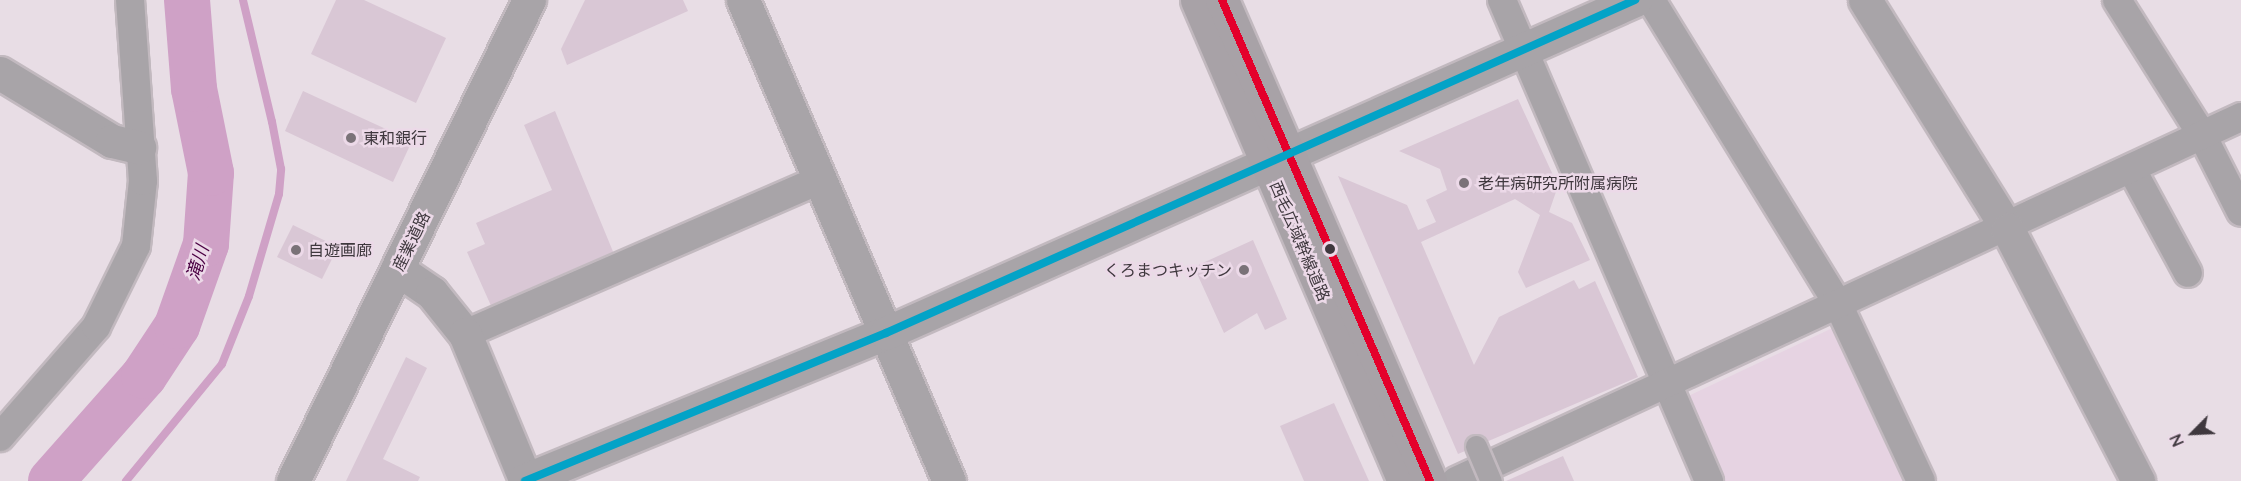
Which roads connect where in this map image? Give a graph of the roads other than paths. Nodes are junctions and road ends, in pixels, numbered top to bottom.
1 (130, 0) edge
2 (529, 0) edge
3 (743, 0) edge
4 (1197, 0) edge
5 (1222, 0) edge
6 (1502, 0) edge
7 (1635, 0) edge
8 (1650, 0) edge
9 (1865, 0) edge
10 (2117, 0) edge
11 (1522, 47) junction
12 (0, 73) edge
13 (2241, 117) edge
14 (2202, 135) junction
15 (140, 147) junction
16 (1277, 157) junction
17 (2132, 170) junction
18 (819, 180) junction
19 (2241, 212) edge
20 (2008, 230) junction
21 (398, 269) junction
22 (2188, 273) dead end
23 (1838, 304) junction
24 (886, 333) junction
25 (465, 334) junction
26 (1667, 384) junction
27 (0, 437) edge
28 (1476, 446) dead end
29 (293, 481) edge
30 (525, 481) edge
31 (949, 481) edge
32 (1404, 481) edge
33 (1430, 481) edge
34 (1456, 481) edge
35 (1491, 481) edge
36 (1709, 481) edge
37 (1921, 481) edge
38 (2138, 481) edge

1 - 15 street
2 - 21 street, 産業道路
3 - 18 street
4 - 16 main road, 西毛広域幹線道路
5 - 16 main road, 西毛広域幹線道路
6 - 11 street
7 - 11 street
8 - 23 street
9 - 20 street
10 - 14 street
11 - 16 street
11 - 26 street
12 - 15 street
13 - 14 street
14 - 17 street
14 - 19 street
15 - 27 street
16 - 24 street
16 - 32 main road, 西毛広域幹線道路
16 - 33 main road, 西毛広域幹線道路
17 - 20 street
17 - 22 street
18 - 24 street
18 - 25 street
20 - 23 street
20 - 38 street
21 - 25 street
21 - 29 street, 産業道路
23 - 26 street
23 - 37 street
24 - 30 street
24 - 31 street
25 - 30 street
26 - 34 street
26 - 36 street
28 - 35 street, bridge

